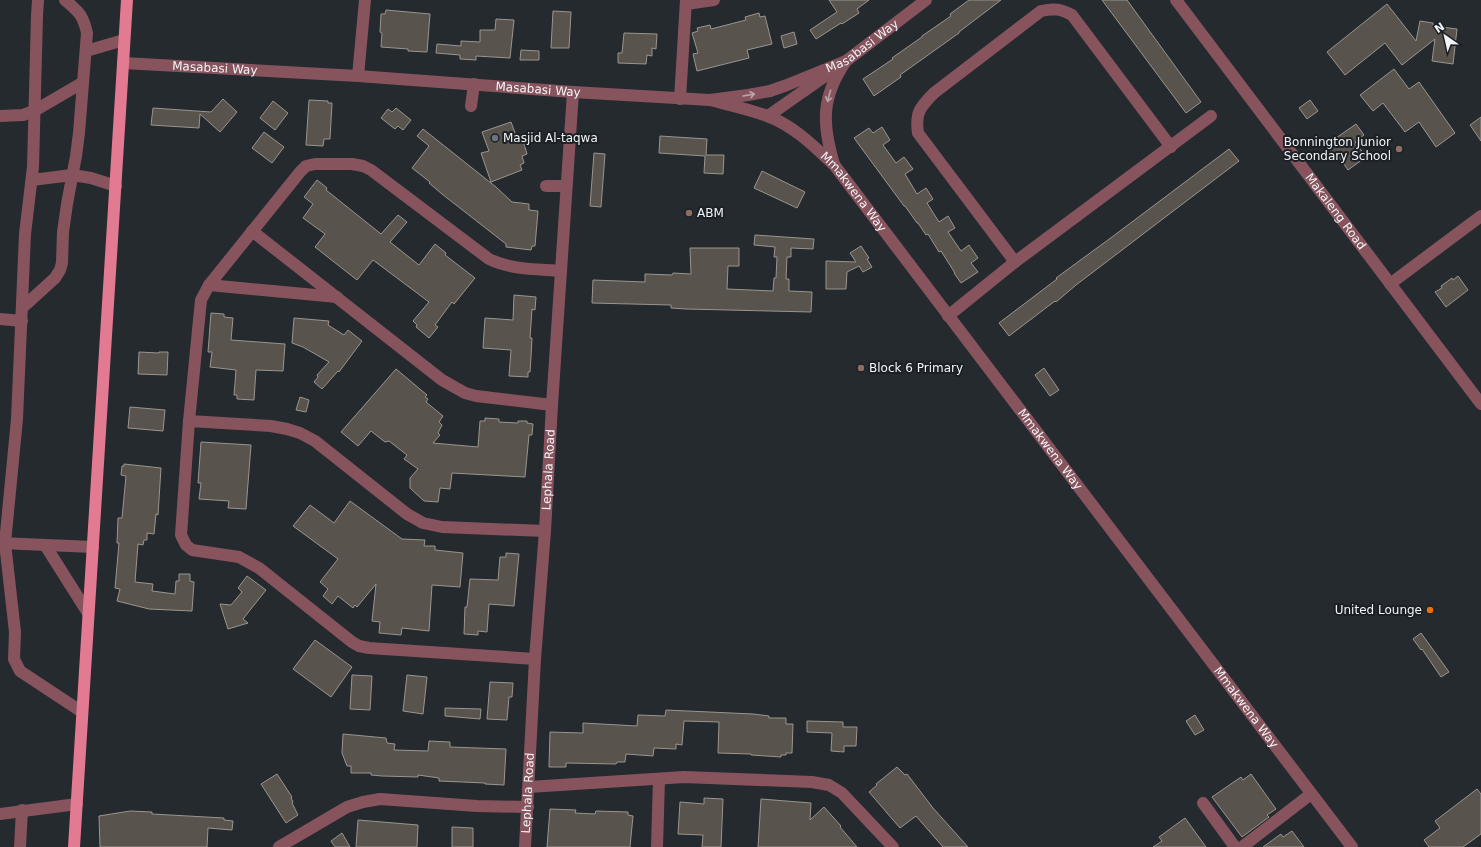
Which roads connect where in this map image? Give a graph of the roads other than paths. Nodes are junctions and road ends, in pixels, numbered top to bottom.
1 (38, 0) edge
2 (65, 0) edge
3 (127, 0) edge
4 (365, 0) edge
5 (714, 0) edge
6 (926, 0) edge
7 (1176, 0) edge
8 (686, 2) edge
9 (124, 40) junction
10 (86, 51) junction
11 (846, 61) junction
12 (123, 63) junction
13 (358, 76) junction
14 (82, 83) junction
15 (474, 84) junction
16 (573, 92) junction
17 (680, 99) junction
18 (710, 100) junction
19 (471, 106) dead end
20 (34, 111) junction
21 (0, 116) edge
22 (768, 116) junction
23 (1211, 116) dead end
24 (1171, 147) junction
25 (835, 166) junction
26 (72, 175) junction
27 (32, 180) junction
28 (116, 186) junction
29 (546, 186) dead end
30 (566, 186) junction
31 (1481, 216) edge
32 (252, 231) junction
33 (1015, 262) junction
34 (561, 271) junction
35 (1390, 284) junction
36 (209, 285) junction
37 (337, 297) junction
38 (22, 308) junction
39 (948, 316) junction
40 (0, 319) edge
41 (22, 321) junction
42 (1481, 404) edge
43 (552, 405) junction
44 (189, 421) junction
45 (545, 531) junction
46 (3, 543) edge
47 (45, 545) junction
48 (93, 547) junction
49 (88, 613) junction
50 (535, 659) junction
51 (82, 712) junction
52 (658, 779) junction
53 (529, 787) junction
54 (1312, 794) junction
55 (1203, 803) dead end
56 (76, 804) junction
57 (528, 807) junction
58 (22, 810) junction
59 (0, 814) edge
60 (20, 847) edge
61 (74, 847) edge
62 (279, 847) edge
63 (525, 847) edge
64 (657, 847) edge
65 (893, 847) edge
66 (1235, 847) edge
67 (1242, 847) edge
68 (1352, 847) edge

1 - 20 street
2 - 10 street
3 - 9 main road
4 - 13 street
5 - 8 street
6 - 11 street, Masabasi Way
7 - 35 street, Makaleng Road
8 - 17 street
9 - 10 street
9 - 12 main road
10 - 14 street
18 -> 11 street, Masabasi Way
11 - 22 street
11 -> 25 street
12 - 13 street, Masabasi Way
12 - 28 main road
13 - 15 street, Masabasi Way
14 - 20 street
14 - 26 street
15 - 16 street, Masabasi Way
15 - 19 street
16 - 17 street, Masabasi Way
16 - 30 street, Lephala Road
17 - 18 street, Masabasi Way
18 - 22 street, Mmakwena Way
20 - 21 street
20 - 27 street
22 - 25 street, Mmakwena Way
23 - 24 street
24 - 33 street
24 - 33 street
25 - 39 street, Mmakwena Way
26 - 27 street
26 - 28 street
26 - 38 street
27 - 38 street
28 - 48 main road
29 - 30 street
30 - 34 street, Lephala Road
31 - 35 street
32 - 34 street
32 - 36 street
32 - 37 street
33 - 39 street
34 - 43 street, Lephala Road
35 - 42 street, Makaleng Road
36 - 37 street
36 - 44 street
37 - 43 street
38 - 41 street
39 - 54 street, Mmakwena Way
40 - 41 street
41 - 46 street
43 - 45 street, Lephala Road
44 - 45 street
44 - 50 street
45 - 50 street, Lephala Road
46 - 47 street
46 - 51 street
47 - 48 street
47 - 49 street
48 - 49 main road
49 - 51 main road
50 - 53 street, Lephala Road
51 - 56 main road
52 - 53 street
52 - 64 street
52 - 65 street
53 - 57 street, Lephala Road
54 - 67 street
54 - 68 street, Mmakwena Way
55 - 66 street
56 - 58 street
56 - 61 main road
57 - 62 street
57 - 63 street, Lephala Road
58 - 59 street
58 - 60 street

